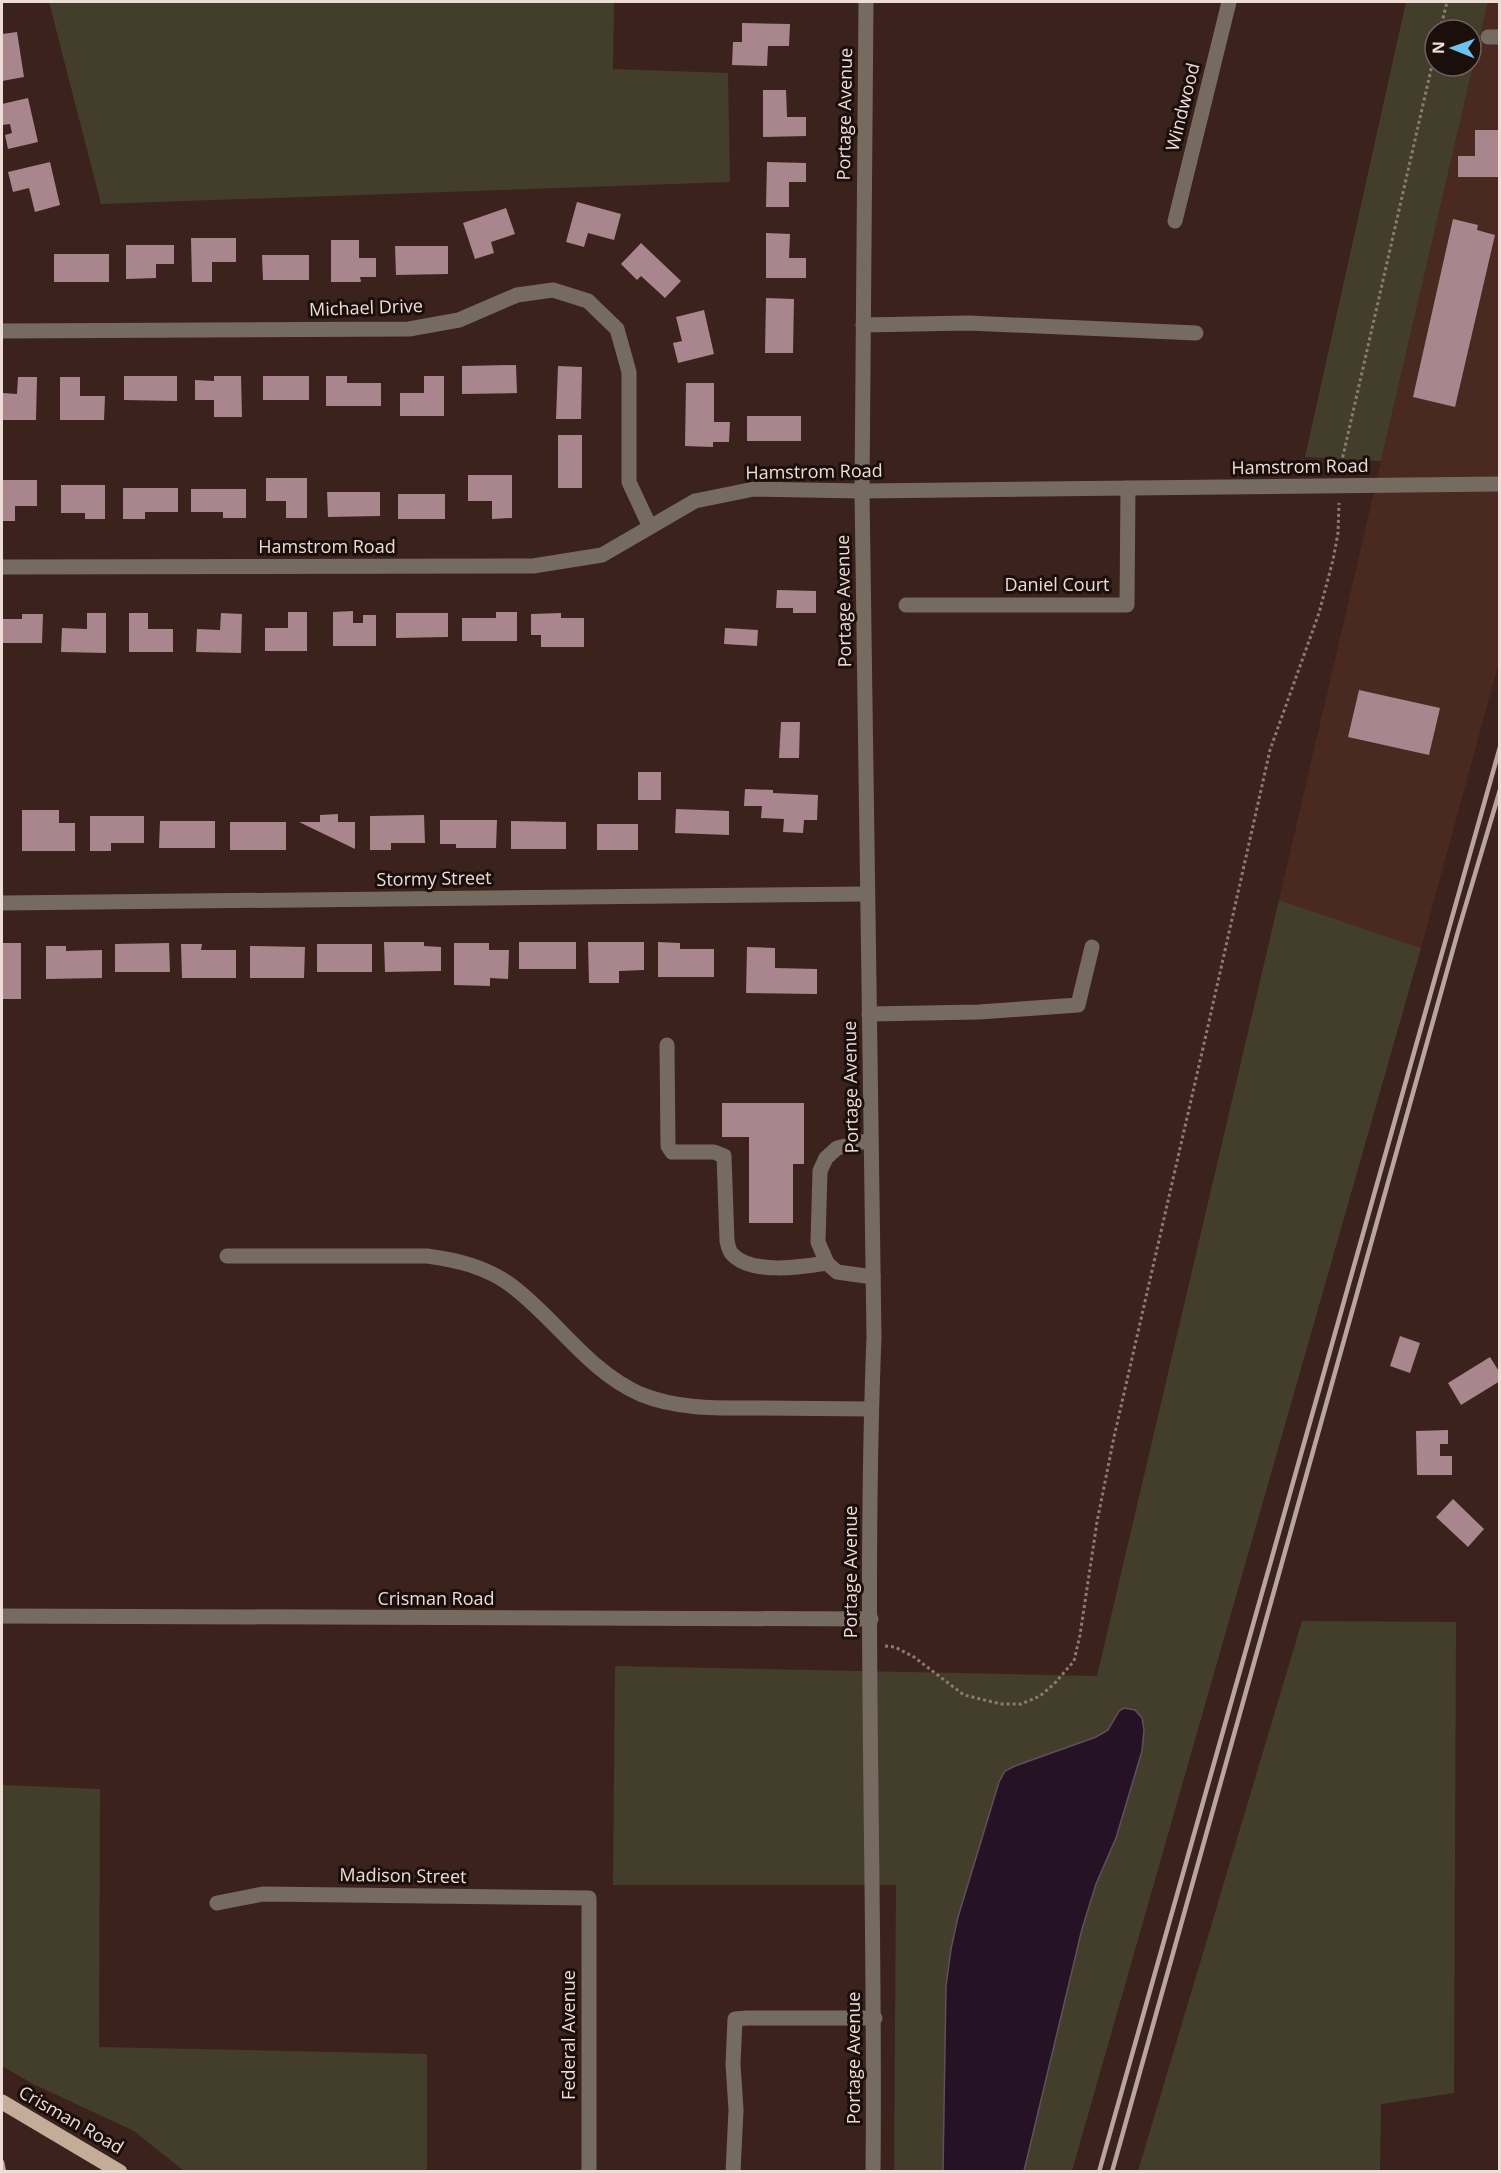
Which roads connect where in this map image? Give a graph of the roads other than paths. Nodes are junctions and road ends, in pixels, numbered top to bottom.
1 (866, 2) edge
2 (1228, 2) edge
3 (1175, 221) dead end
4 (863, 325) junction
5 (2, 331) edge
6 (1196, 333) dead end
7 (1500, 484) edge
8 (1128, 488) junction
9 (862, 491) junction
10 (650, 527) junction
11 (2, 567) edge
12 (906, 605) dead end
13 (867, 894) junction
14 (2, 903) edge
15 (1092, 947) dead end
16 (869, 1014) junction
17 (667, 1045) dead end
18 (871, 1140) junction
19 (227, 1256) dead end
20 (827, 1263) junction
21 (873, 1277) junction
22 (871, 1409) junction
23 (2, 1616) edge
24 (871, 1619) junction
25 (589, 1898) joint
26 (217, 1904) dead end
27 (874, 2018) junction
28 (2, 2102) edge
29 (120, 2172) edge
30 (589, 2172) edge
31 (733, 2172) edge
32 (873, 2172) edge

1 - 4 street, Portage Avenue
2 - 3 street, Windwood
4 - 6 street
4 - 9 street, Portage Avenue
5 - 10 street, Michael Drive
7 - 8 street, Hamstrom Road
8 - 9 street, Hamstrom Road
8 - 12 street, Daniel Court
9 - 10 street, Hamstrom Road
9 - 13 street, Portage Avenue
10 - 11 street, Hamstrom Road
13 - 14 street, Stormy Street
13 - 16 street, Portage Avenue
15 - 16 street
16 - 18 street, Portage Avenue
17 - 20 street
18 - 20 street
18 - 21 street, Portage Avenue
19 - 22 street
20 - 21 street
21 - 22 street, Portage Avenue
22 - 24 street, Portage Avenue
23 - 24 street, Crisman Road
24 - 27 street, Portage Avenue
25 - 26 street, Madison Street
25 - 30 street, Federal Avenue
27 - 31 street
27 - 32 street, Portage Avenue
28 - 29 main road, Crisman Road

